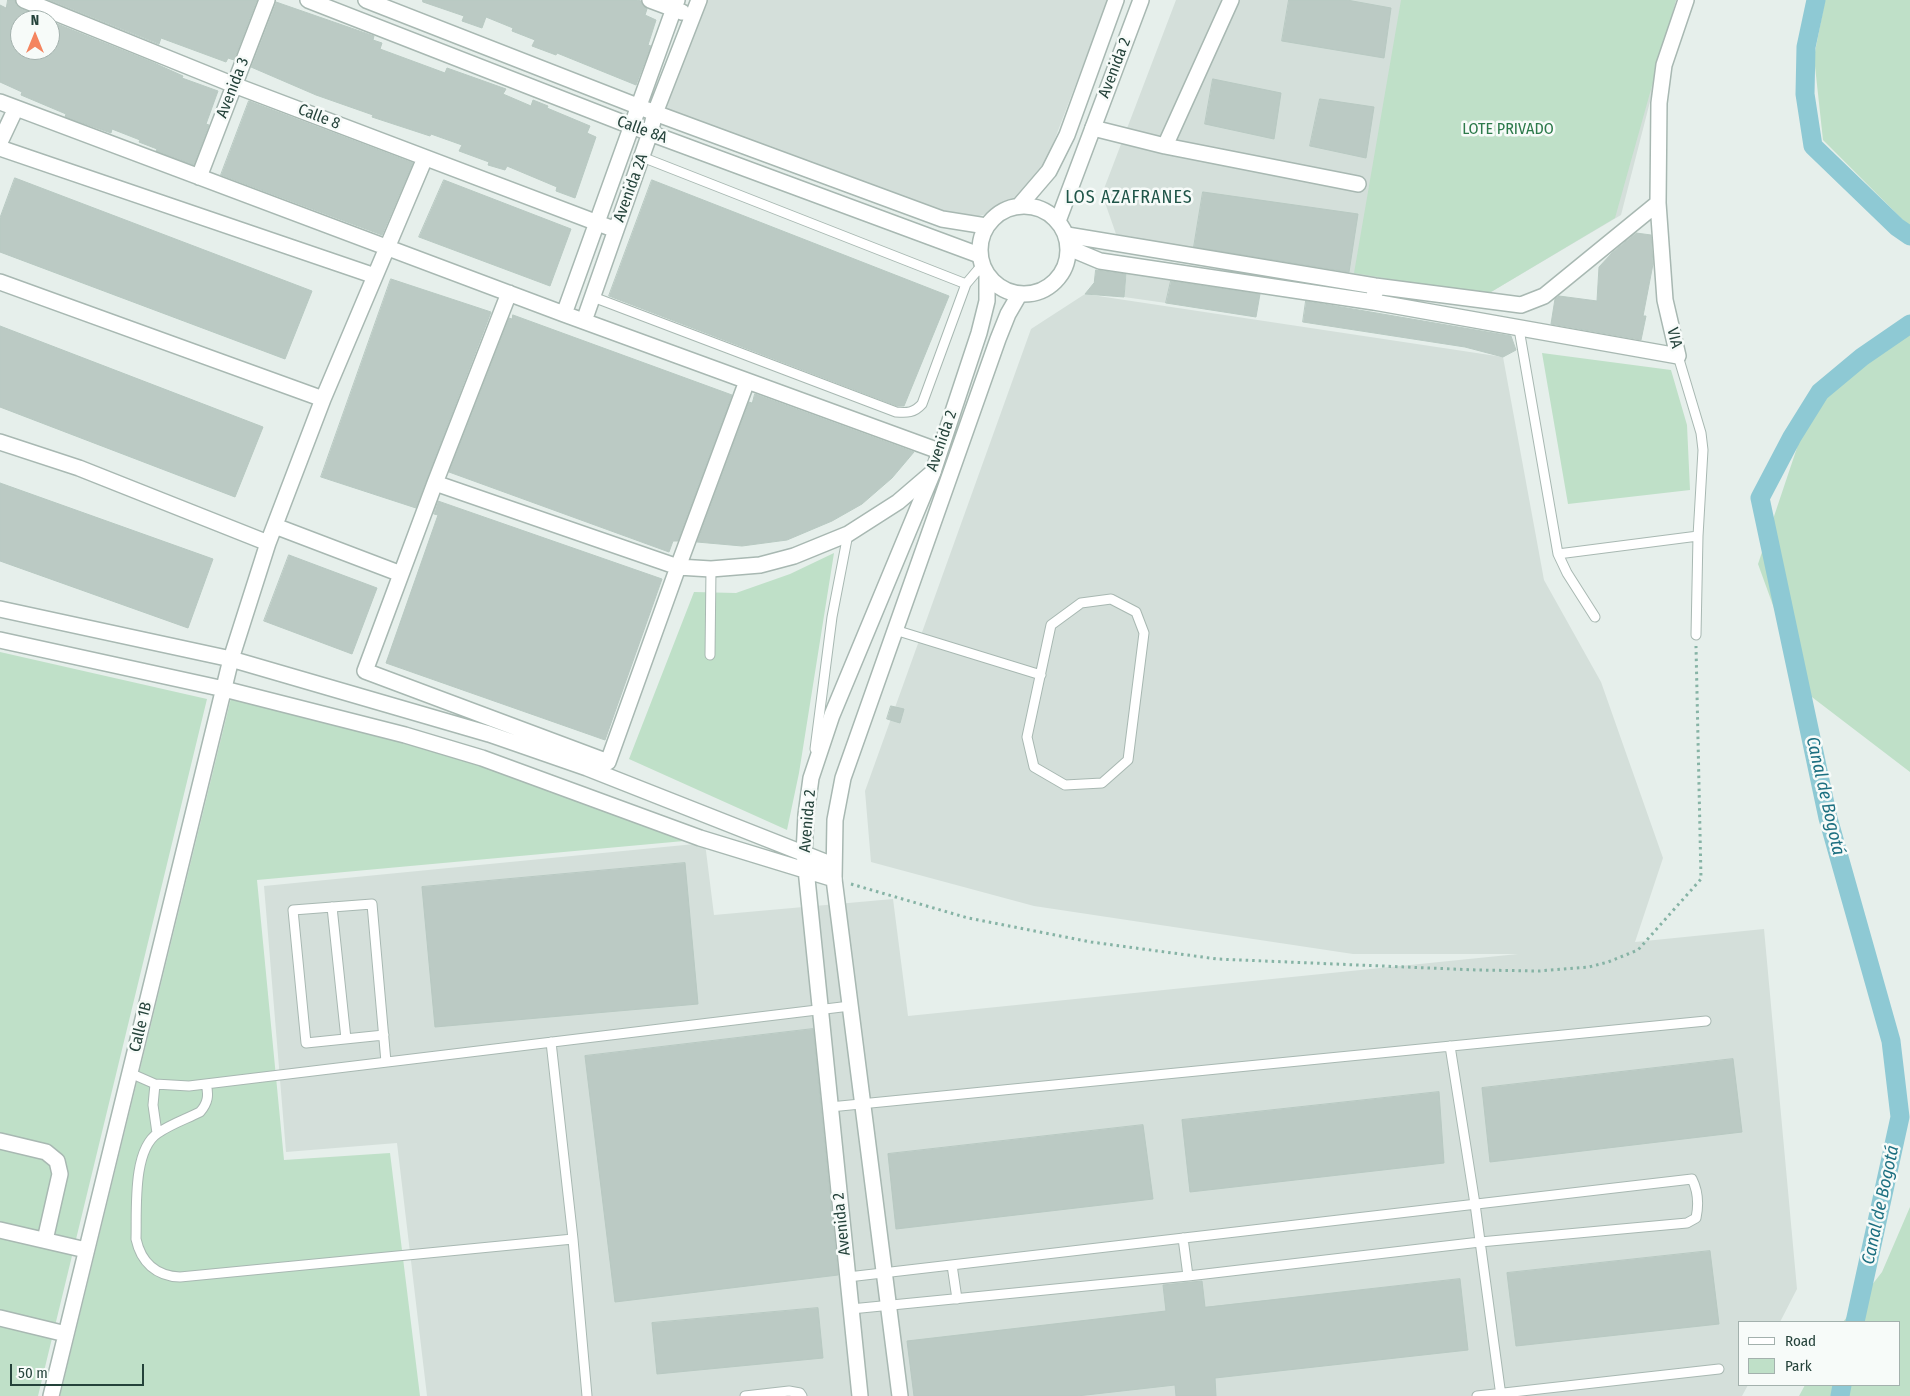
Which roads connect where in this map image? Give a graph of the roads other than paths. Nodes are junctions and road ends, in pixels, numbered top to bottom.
1 (24, 0) edge
2 (267, 0) edge
3 (308, 0) edge
4 (366, 0) edge
5 (650, 0) edge
6 (699, 0) edge
7 (1116, 0) edge
8 (1141, 0) edge
9 (1231, 0) edge
10 (1686, 0) edge
11 (675, 4) edge
12 (693, 16) junction
13 (234, 85) junction
14 (0, 102) edge
15 (637, 106) junction
16 (16, 108) junction
17 (655, 113) junction
18 (631, 126) junction
19 (1093, 128) junction
20 (650, 133) junction
21 (0, 142) edge
22 (1165, 146) junction
23 (0, 148) edge
24 (642, 157) junction
25 (425, 158) junction
26 (198, 177) junction
27 (1358, 184) dead end
28 (1658, 203) junction
29 (1019, 206) junction
30 (1058, 221) junction
31 (596, 222) junction
32 (986, 226) junction
33 (616, 230) junction
34 (1068, 241) junction
35 (388, 248) junction
36 (983, 265) junction
37 (375, 276) junction
38 (0, 282) edge
39 (966, 284) junction
40 (1375, 286) junction
41 (509, 293) junction
42 (1019, 295) junction
43 (593, 297) junction
44 (1374, 302) junction
45 (564, 314) junction
46 (584, 321) junction
47 (1519, 329) junction
48 (1678, 356) junction
49 (747, 381) junction
50 (323, 399) junction
51 (0, 442) edge
52 (939, 451) junction
53 (933, 472) junction
54 (435, 482) junction
55 (275, 526) junction
56 (848, 534) junction
57 (1698, 536) junction
58 (268, 543) junction
59 (1558, 554) junction
60 (678, 566) junction
61 (711, 569) junction
62 (402, 574) junction
63 (0, 609) edge
64 (1595, 617) dead end
65 (895, 630) junction
66 (1696, 635) road end
67 (0, 640) edge
68 (710, 655) dead end
69 (231, 658) junction
70 (1041, 675) junction
71 (224, 689) junction
72 (812, 778) junction
73 (805, 862) junction
74 (833, 872) junction
75 (332, 907) junction
76 (850, 1006) junction
77 (820, 1010) junction
78 (1706, 1021) dead end
79 (384, 1035) junction
80 (346, 1039) junction
81 (551, 1042) junction
82 (1450, 1046) junction
83 (386, 1062) junction
84 (130, 1073) junction
85 (155, 1084) junction
86 (206, 1084) junction
87 (862, 1104) junction
88 (830, 1107) junction
89 (157, 1133) junction
90 (0, 1141) edge
91 (1475, 1204) junction
92 (0, 1230) edge
93 (1183, 1238) junction
94 (573, 1239) junction
95 (46, 1240) junction
96 (1480, 1242) junction
97 (86, 1250) junction
98 (952, 1265) junction
99 (884, 1273) junction
100 (1188, 1276) junction
101 (848, 1277) junction
102 (957, 1299) junction
103 (888, 1306) junction
104 (851, 1309) junction
105 (0, 1318) edge
106 (66, 1334) junction
107 (1719, 1369) dead end
108 (1501, 1395) edge
109 (51, 1396) edge
110 (587, 1396) edge
111 (745, 1396) edge
112 (802, 1396) edge
113 (860, 1396) edge
114 (900, 1396) edge
115 (1478, 1396) edge

1 - 13 street, Calle 8
2 - 13 street, Avenida 3
3 - 18 street, Calle 8A
4 - 15 street, Calle 8A
5 - 11 street
6 - 12 street, Avenida 2A
7 - 29 street, Avenida 2
8 - 19 street, Avenida 2
9 - 22 street
10 - 28 street, VIA
11 - 12 street
11 - 15 street, Avenida 2A
12 - 17 street, Avenida 2A
13 - 25 street, Calle 8
13 - 26 street, Avenida 3
14 - 16 street
15 - 17 street, Calle 8A
15 - 18 street, Avenida 2A
16 - 21 street
16 - 26 street
17 - 20 street, Avenida 2A
17 - 32 street, Calle 8A
18 - 20 street, Calle 8A
18 - 31 street, Avenida 2A
19 - 22 street
19 - 30 street, Avenida 2
20 - 24 street, Avenida 2A
20 - 36 street, Calle 8A
22 - 27 street
23 - 37 street
24 - 33 street, Avenida 2A
24 - 39 lane
25 - 31 street, Calle 8
25 - 35 street, Calle 1B
26 - 35 street
28 - 40 street
28 - 48 street, VIA
29 - 30 street
29 - 32 street
30 - 34 street
31 - 33 street, Calle 8
31 - 45 street, Avenida 2A
32 - 36 street
33 - 43 street, Avenida 2A
34 - 40 street
34 - 42 street
34 - 44 street, VIA
35 - 37 street, Calle 1B
35 - 41 street
36 - 39 lane
36 - 42 street
36 - 52 street, Avenida 2
37 - 50 street, Calle 1B
38 - 50 street
39 - 43 lane
40 - 44 street
41 - 45 street
41 - 54 street
42 - 65 street, Avenida 2
43 - 46 street, Avenida 2A
44 - 47 street, VIA
45 - 46 street
46 - 49 street
47 - 48 street, VIA
47 - 59 lane
48 - 57 lane
49 - 52 street
49 - 60 street
50 - 55 street, Calle 1B
51 - 58 street
52 - 53 street, Avenida 2
53 - 56 street
53 - 72 street, Avenida 2
54 - 60 street
54 - 62 street
55 - 58 street, Calle 1B
55 - 62 street
56 - 61 street
56 - 72 lane
57 - 59 lane
57 - 66 lane
58 - 69 street, Calle 1B
59 - 64 lane
60 - 61 street
60 - 62 street
61 - 68 lane
63 - 69 street
65 - 70 lane
65 - 74 street, Avenida 2
67 - 71 street
69 - 71 street, Calle 1B
69 - 73 street
70 - 70 lane
71 - 73 street
71 - 84 street, Calle 1B
72 - 73 street, Avenida 2
73 - 74 street
73 - 77 street, Avenida 2
74 - 76 street, Avenida 2
75 - 79 lane
75 - 80 lane
75 - 80 lane
76 - 77 lane
76 - 87 street, Avenida 2
77 - 81 lane
77 - 88 street, Avenida 2
78 - 82 lane
79 - 80 lane
79 - 83 lane
81 - 83 lane
81 - 94 lane
82 - 87 lane
82 - 91 lane
83 - 86 lane
84 - 85 lane
84 - 97 street, Calle 1B
85 - 86 lane
85 - 89 lane
86 - 89 lane
87 - 88 lane
87 - 99 street, Avenida 2
88 - 101 street, Avenida 2
89 - 94 lane
90 - 95 street
91 - 93 lane
91 - 96 lane
91 - 96 lane
92 - 95 street
93 - 98 lane
93 - 100 lane
94 - 110 lane
95 - 97 street
96 - 100 lane
96 - 108 lane
97 - 106 street, Calle 1B
98 - 99 lane
98 - 102 lane
99 - 101 lane
99 - 103 street, Avenida 2
100 - 102 lane
101 - 104 street, Avenida 2
102 - 103 lane
103 - 104 lane
103 - 114 street, Avenida 2
104 - 113 street, Avenida 2
105 - 106 street
106 - 109 street, Calle 1B
107 - 108 lane
108 - 115 lane
111 - 112 lane

